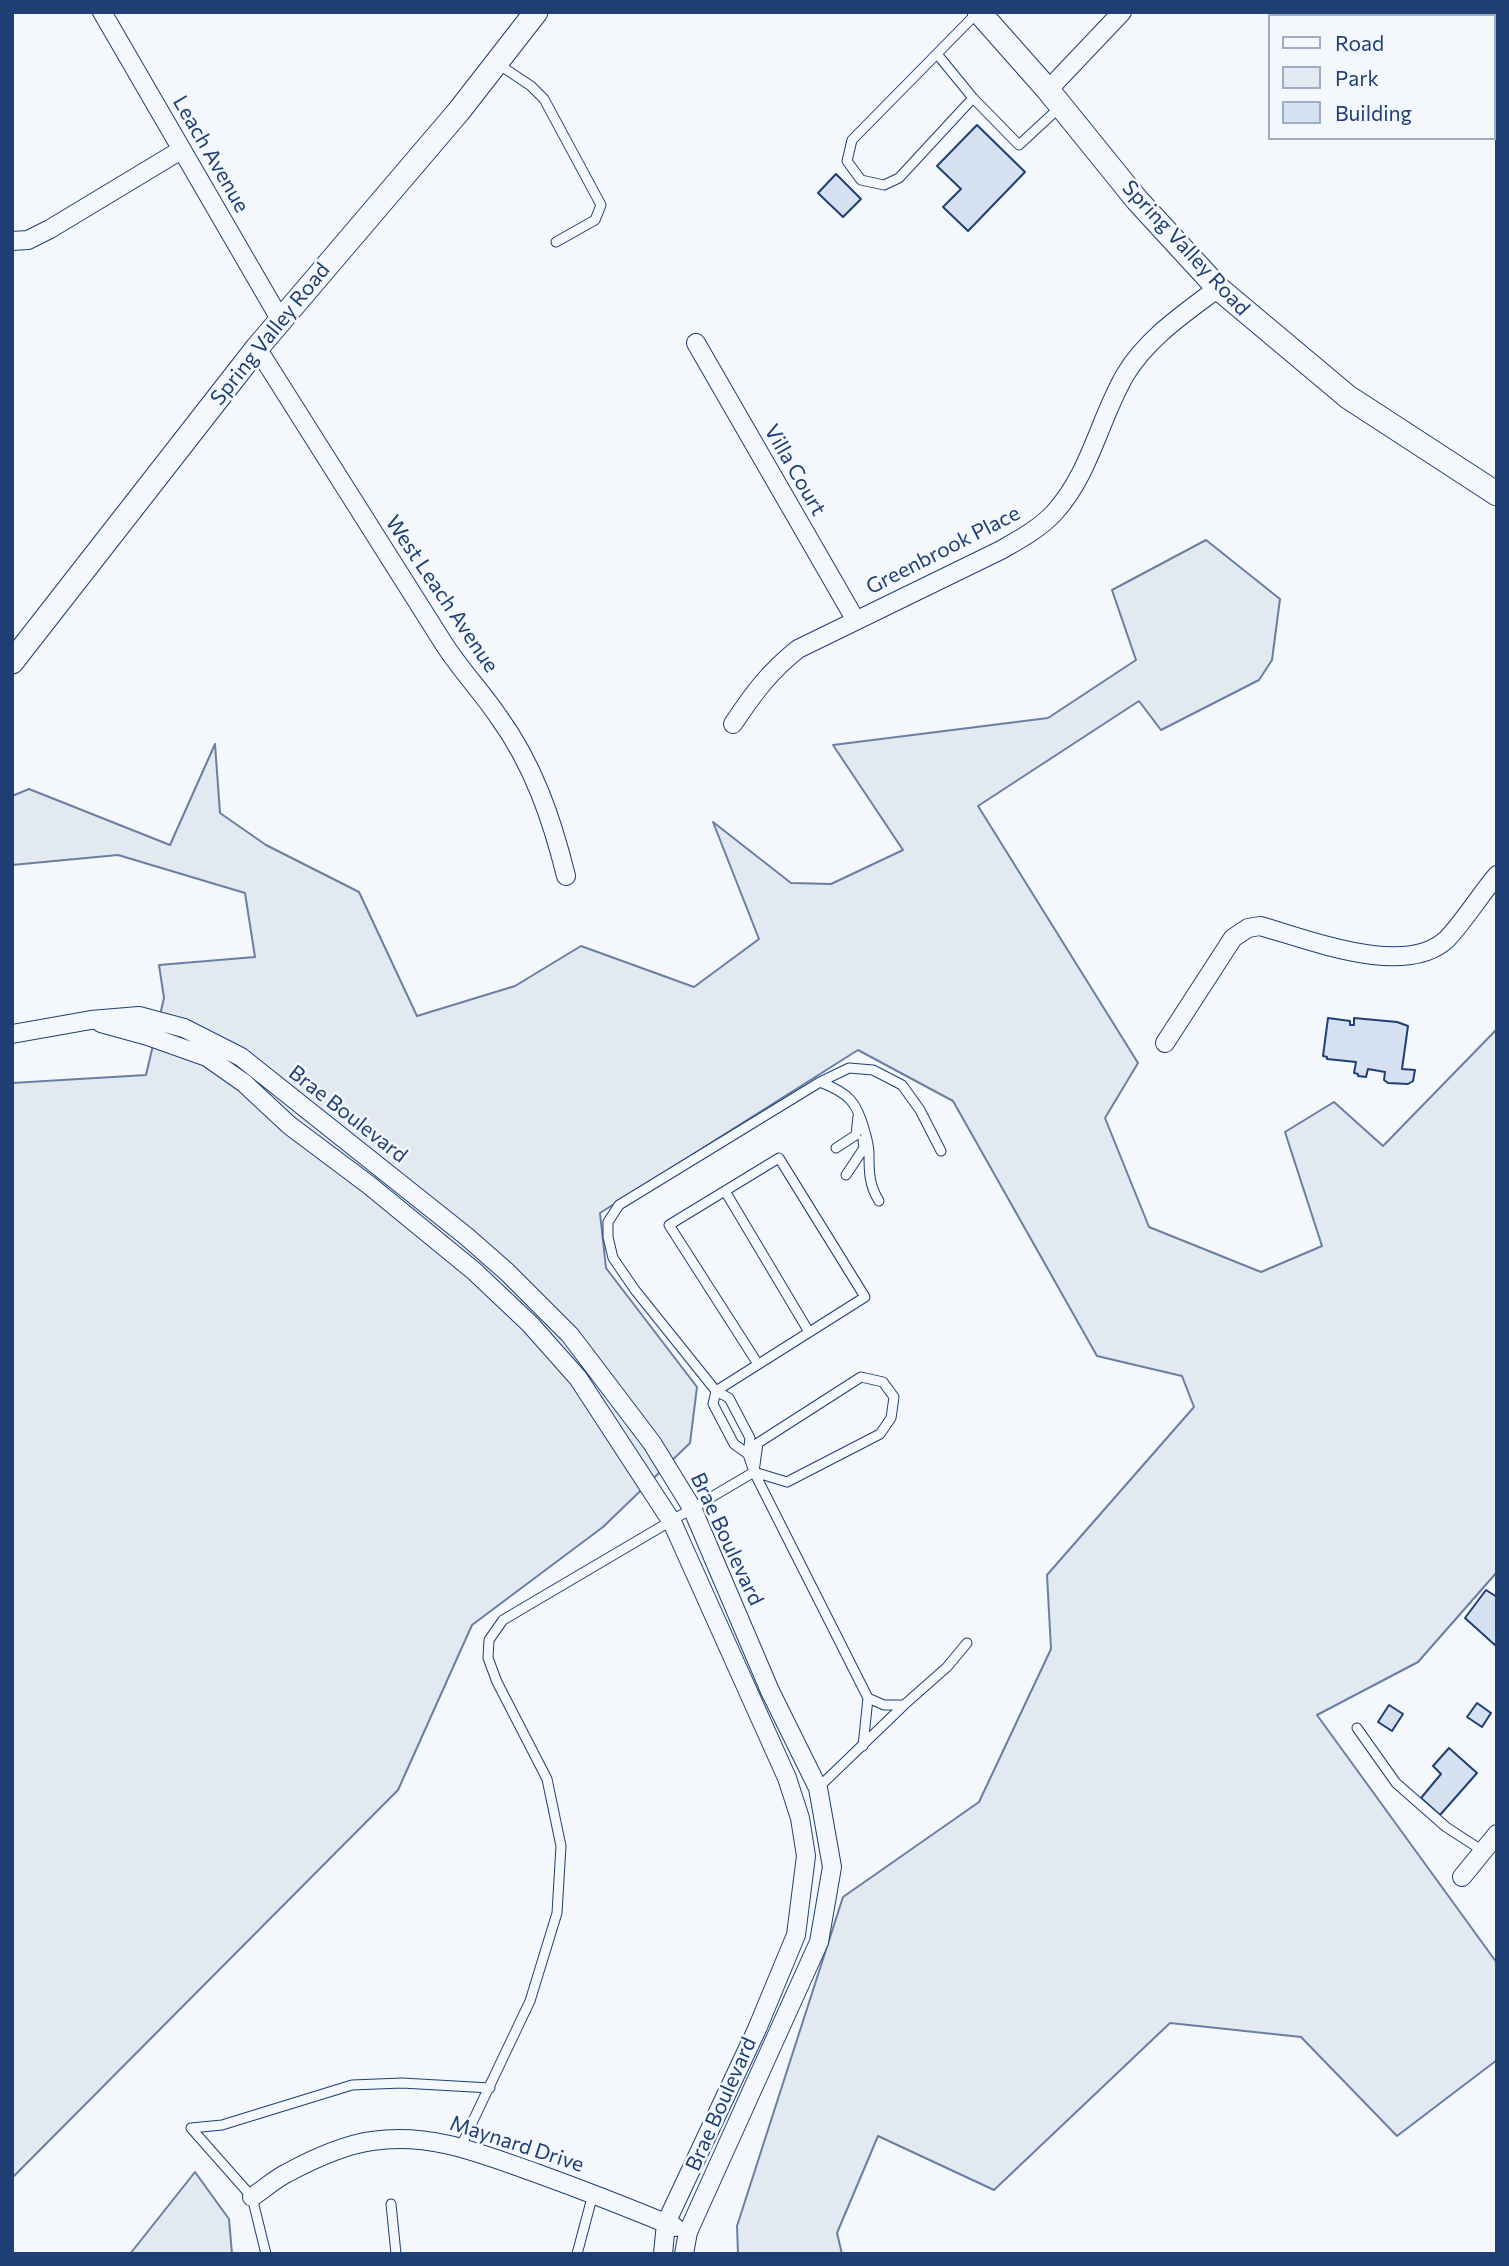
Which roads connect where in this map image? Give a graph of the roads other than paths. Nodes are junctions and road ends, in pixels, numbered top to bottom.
1 (102, 12) edge
2 (536, 12) edge
3 (978, 12) edge
4 (1122, 12) edge
5 (937, 54) junction
6 (497, 63) junction
7 (973, 98) junction
8 (1055, 98) junction
9 (181, 150) junction
10 (12, 242) edge
11 (556, 243) dead end
12 (1219, 288) junction
13 (280, 319) junction
14 (696, 343) dead end
15 (257, 348) junction
16 (1497, 494) edge
17 (855, 619) junction
18 (12, 662) edge
19 (733, 724) dead end
20 (1497, 875) edge
21 (566, 876) dead end
22 (91, 1020) junction
23 (12, 1034) edge
24 (1165, 1043) dead end
25 (820, 1082) junction
26 (859, 1111) junction
27 (836, 1148) dead end
28 (941, 1151) dead end
29 (846, 1175) dead end
30 (725, 1191) junction
31 (879, 1201) dead end
32 (809, 1332) junction
33 (758, 1364) junction
34 (716, 1391) junction
35 (748, 1454) junction
36 (754, 1472) junction
37 (692, 1508) junction
38 (672, 1522) junction
39 (967, 1643) dead end
40 (868, 1698) junction
41 (904, 1705) junction
42 (1357, 1728) dead end
43 (863, 1746) junction
44 (818, 1788) junction
45 (1497, 1834) edge
46 (1483, 1851) junction
47 (1462, 1877) dead end
48 (490, 2088) junction
49 (461, 2146) junction
50 (593, 2194) junction
51 (252, 2197) junction
52 (391, 2204) dead end
53 (666, 2223) junction
54 (688, 2232) junction
55 (266, 2254) edge
56 (396, 2254) edge
57 (577, 2254) edge
58 (663, 2254) edge
59 (684, 2254) edge

1 - 9 street, Leach Avenue
2 - 6 street, Spring Valley Road
3 - 5 lane
3 - 8 street, Spring Valley Road
4 - 8 street
5 - 7 lane
5 - 7 lane
6 - 11 lane
6 - 13 street, Spring Valley Road
7 - 8 lane
8 - 12 street, Spring Valley Road
9 - 10 street
9 - 13 street, Leach Avenue
12 - 16 street, Spring Valley Road
12 - 17 street, Greenbrook Place
13 - 15 street, Spring Valley Road
14 - 17 street, Villa Court
15 - 18 street, Spring Valley Road
15 - 21 street, West Leach Avenue
17 - 19 street, Greenbrook Place
20 - 24 street
22 - 23 street, Brae Boulevard
22 - 37 street, Brae Boulevard
22 - 38 street, Brae Boulevard
25 - 26 lane
25 - 28 lane
25 - 34 lane
26 - 27 lane
26 - 29 lane
26 - 31 lane
30 - 32 lane
30 - 32 lane
30 - 33 lane
32 - 33 lane
33 - 34 lane
34 - 35 lane
34 - 35 lane
35 - 36 lane
36 - 36 lane
36 - 37 lane
36 - 40 lane
37 - 38 lane
37 - 44 street, Brae Boulevard
38 - 48 lane
38 - 53 street, Brae Boulevard
39 - 41 lane
40 - 41 lane
40 - 43 lane
41 - 43 lane
42 - 46 lane
43 - 44 lane
44 - 54 street, Brae Boulevard
45 - 46 street
46 - 47 street
48 - 49 lane
48 - 51 lane
49 - 50 street, Maynard Drive
49 - 51 street, Maynard Drive
50 - 53 street, Maynard Drive
50 - 57 lane
51 - 55 lane
52 - 56 lane
53 - 54 street, Maynard Drive
53 - 58 street, Brae Boulevard
54 - 59 street, Brae Boulevard

